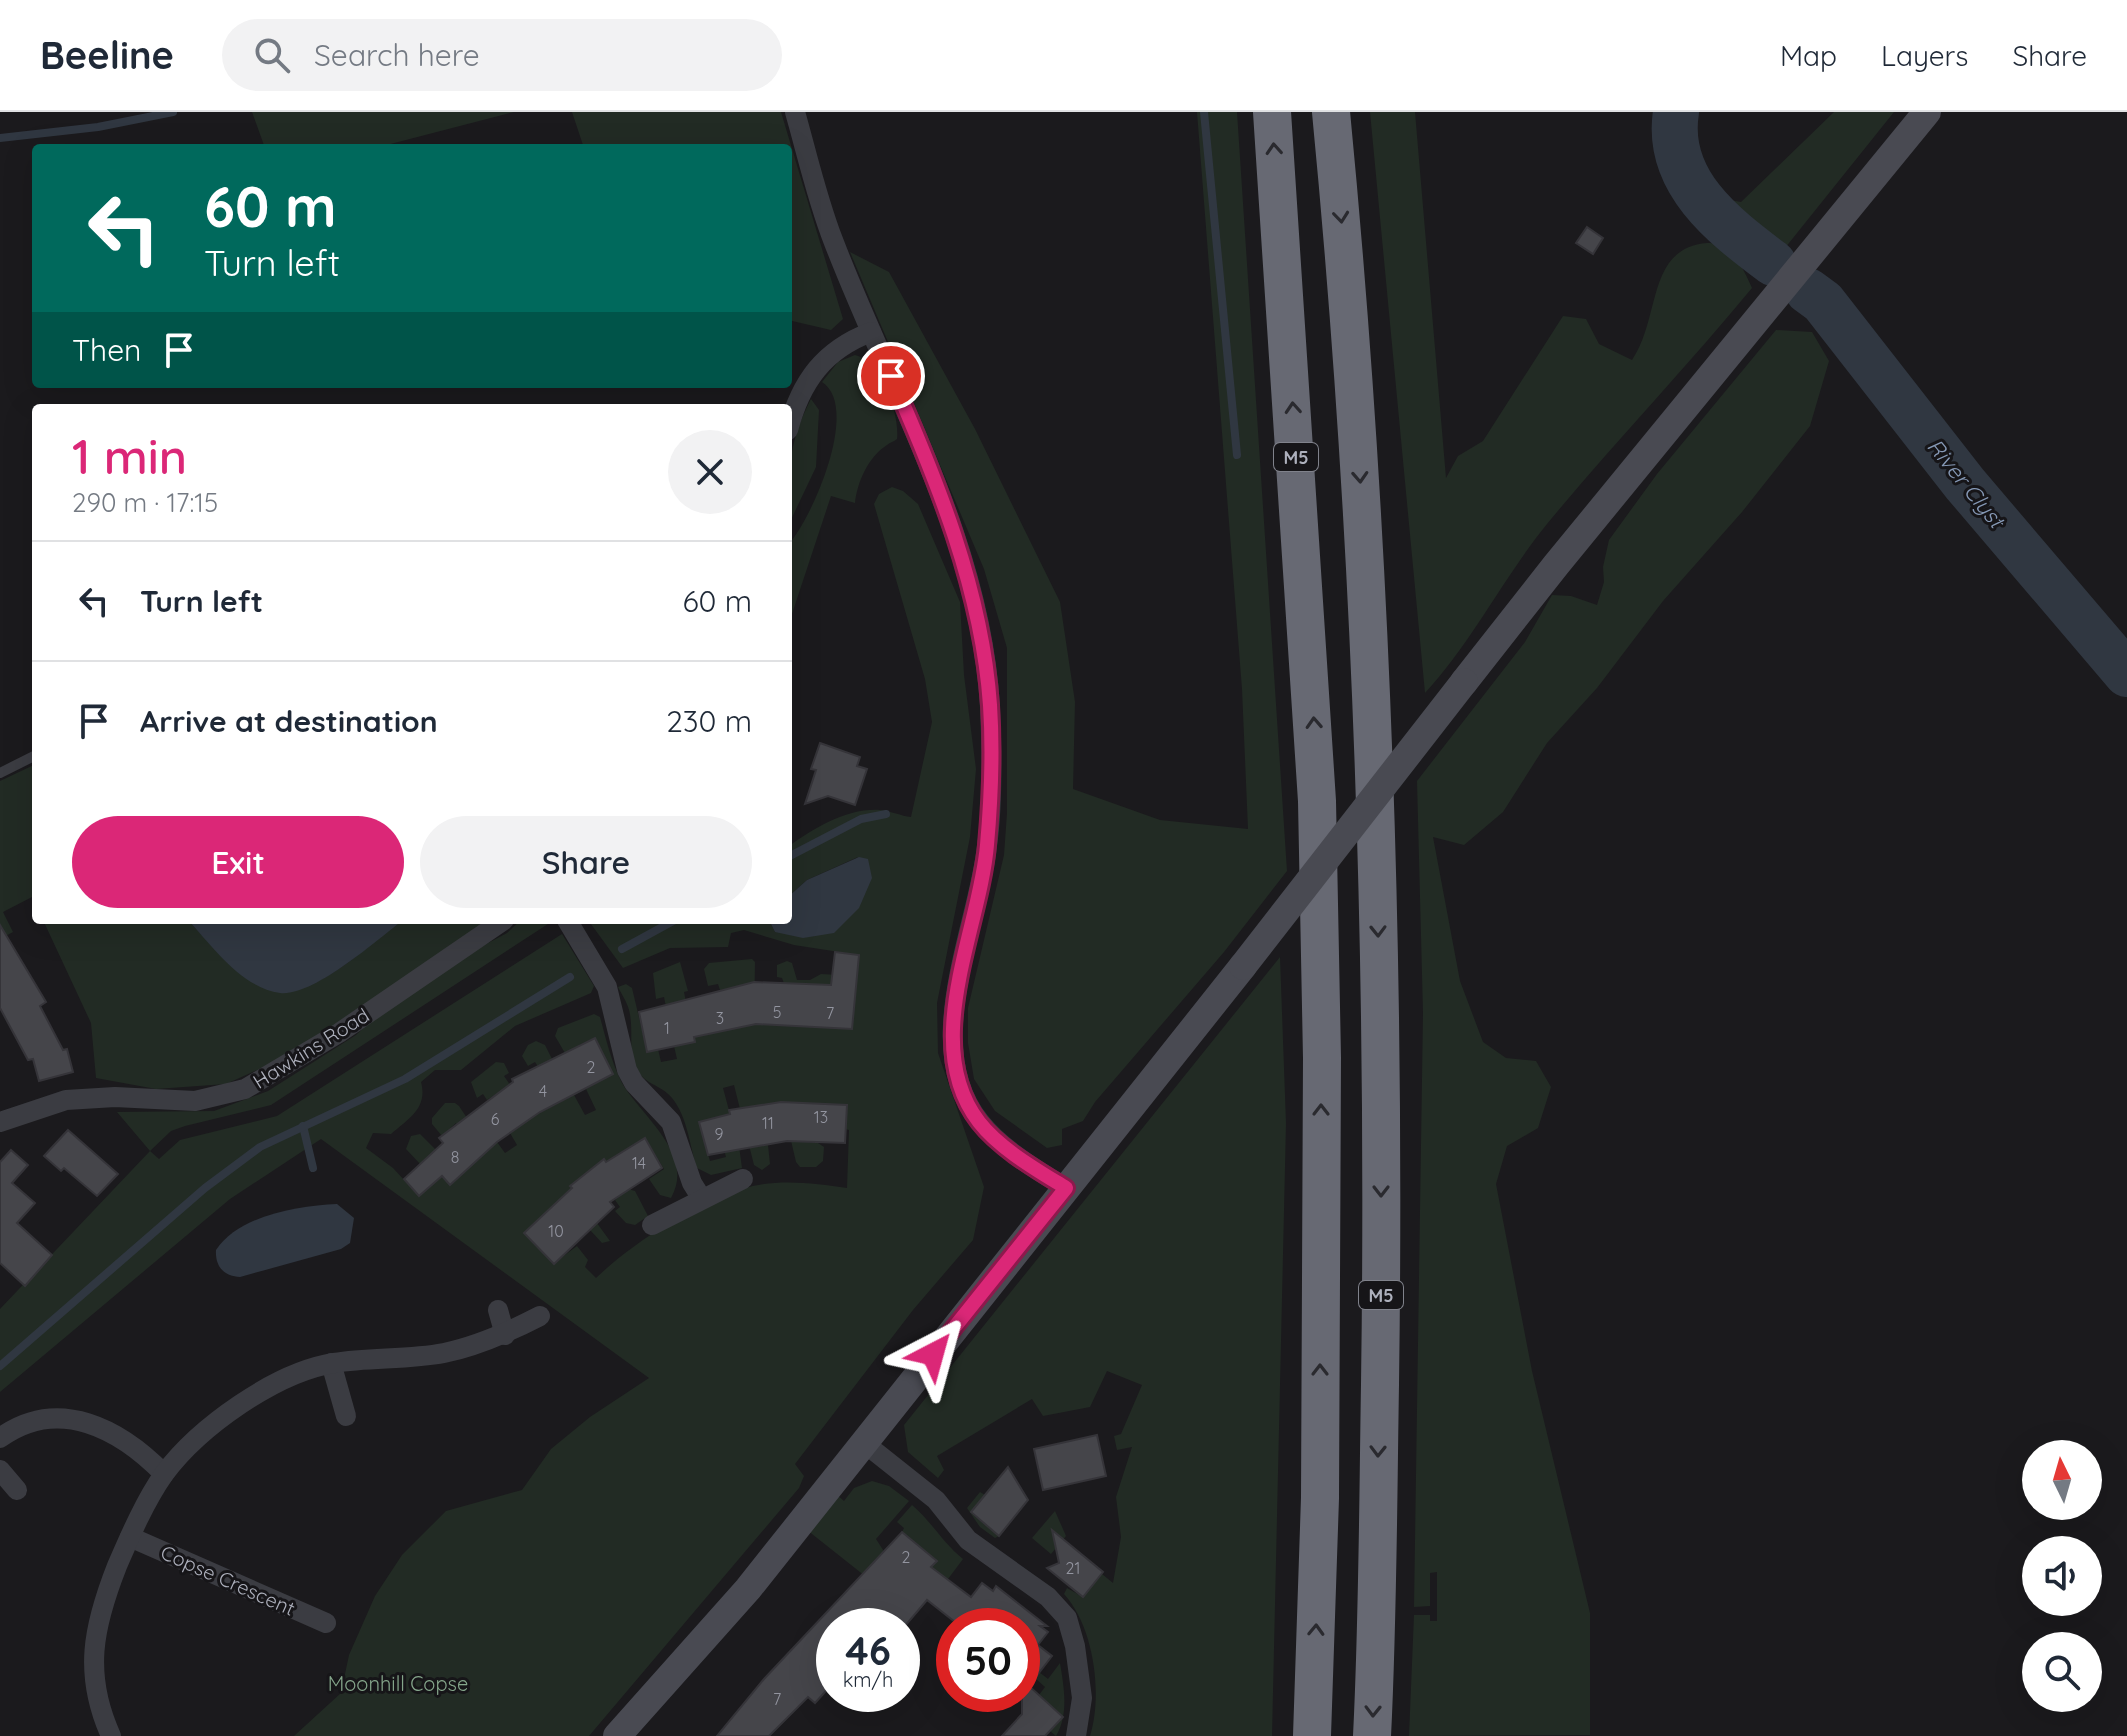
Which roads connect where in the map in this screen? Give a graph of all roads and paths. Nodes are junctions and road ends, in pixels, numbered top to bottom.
1 (795, 112) edge
2 (1272, 112) edge
3 (1331, 112) edge
4 (1927, 112) edge
5 (871, 332) junction
6 (792, 413) edge
7 (32, 757) edge
8 (0, 773) edge
9 (498, 924) edge
10 (569, 924) edge
11 (0, 1122) edge
12 (743, 1179) dead end
13 (1066, 1188) junction
14 (702, 1199) junction
15 (652, 1225) dead end
16 (498, 1310) dead end
17 (540, 1316) dead end
18 (505, 1335) junction
19 (331, 1363) junction
20 (346, 1416) dead end
21 (0, 1438) edge
22 (863, 1442) junction
23 (0, 1470) edge
24 (164, 1474) junction
25 (17, 1490) dead end
26 (130, 1537) junction
27 (326, 1623) dead end
28 (111, 1736) edge
29 (617, 1736) edge
30 (1076, 1736) edge
31 (1312, 1736) edge
32 (1372, 1736) edge

1 - 5 street
31 -> 2 highway, M5
3 -> 32 highway, M5
4 - 13 main road, bridge
5 - 6 street
5 - 13 street
7 - 8 lane
9 - 11 street, Hawkins Road
10 - 14 street
12 - 14 street
13 - 22 main road
14 - 15 street
16 - 18 street
17 - 18 street
18 - 19 street
19 - 20 street
19 - 24 street
21 - 24 street
22 - 29 main road
22 - 30 street
23 - 25 street
24 - 26 street
26 - 27 street, Copse Crescent
26 - 28 street

